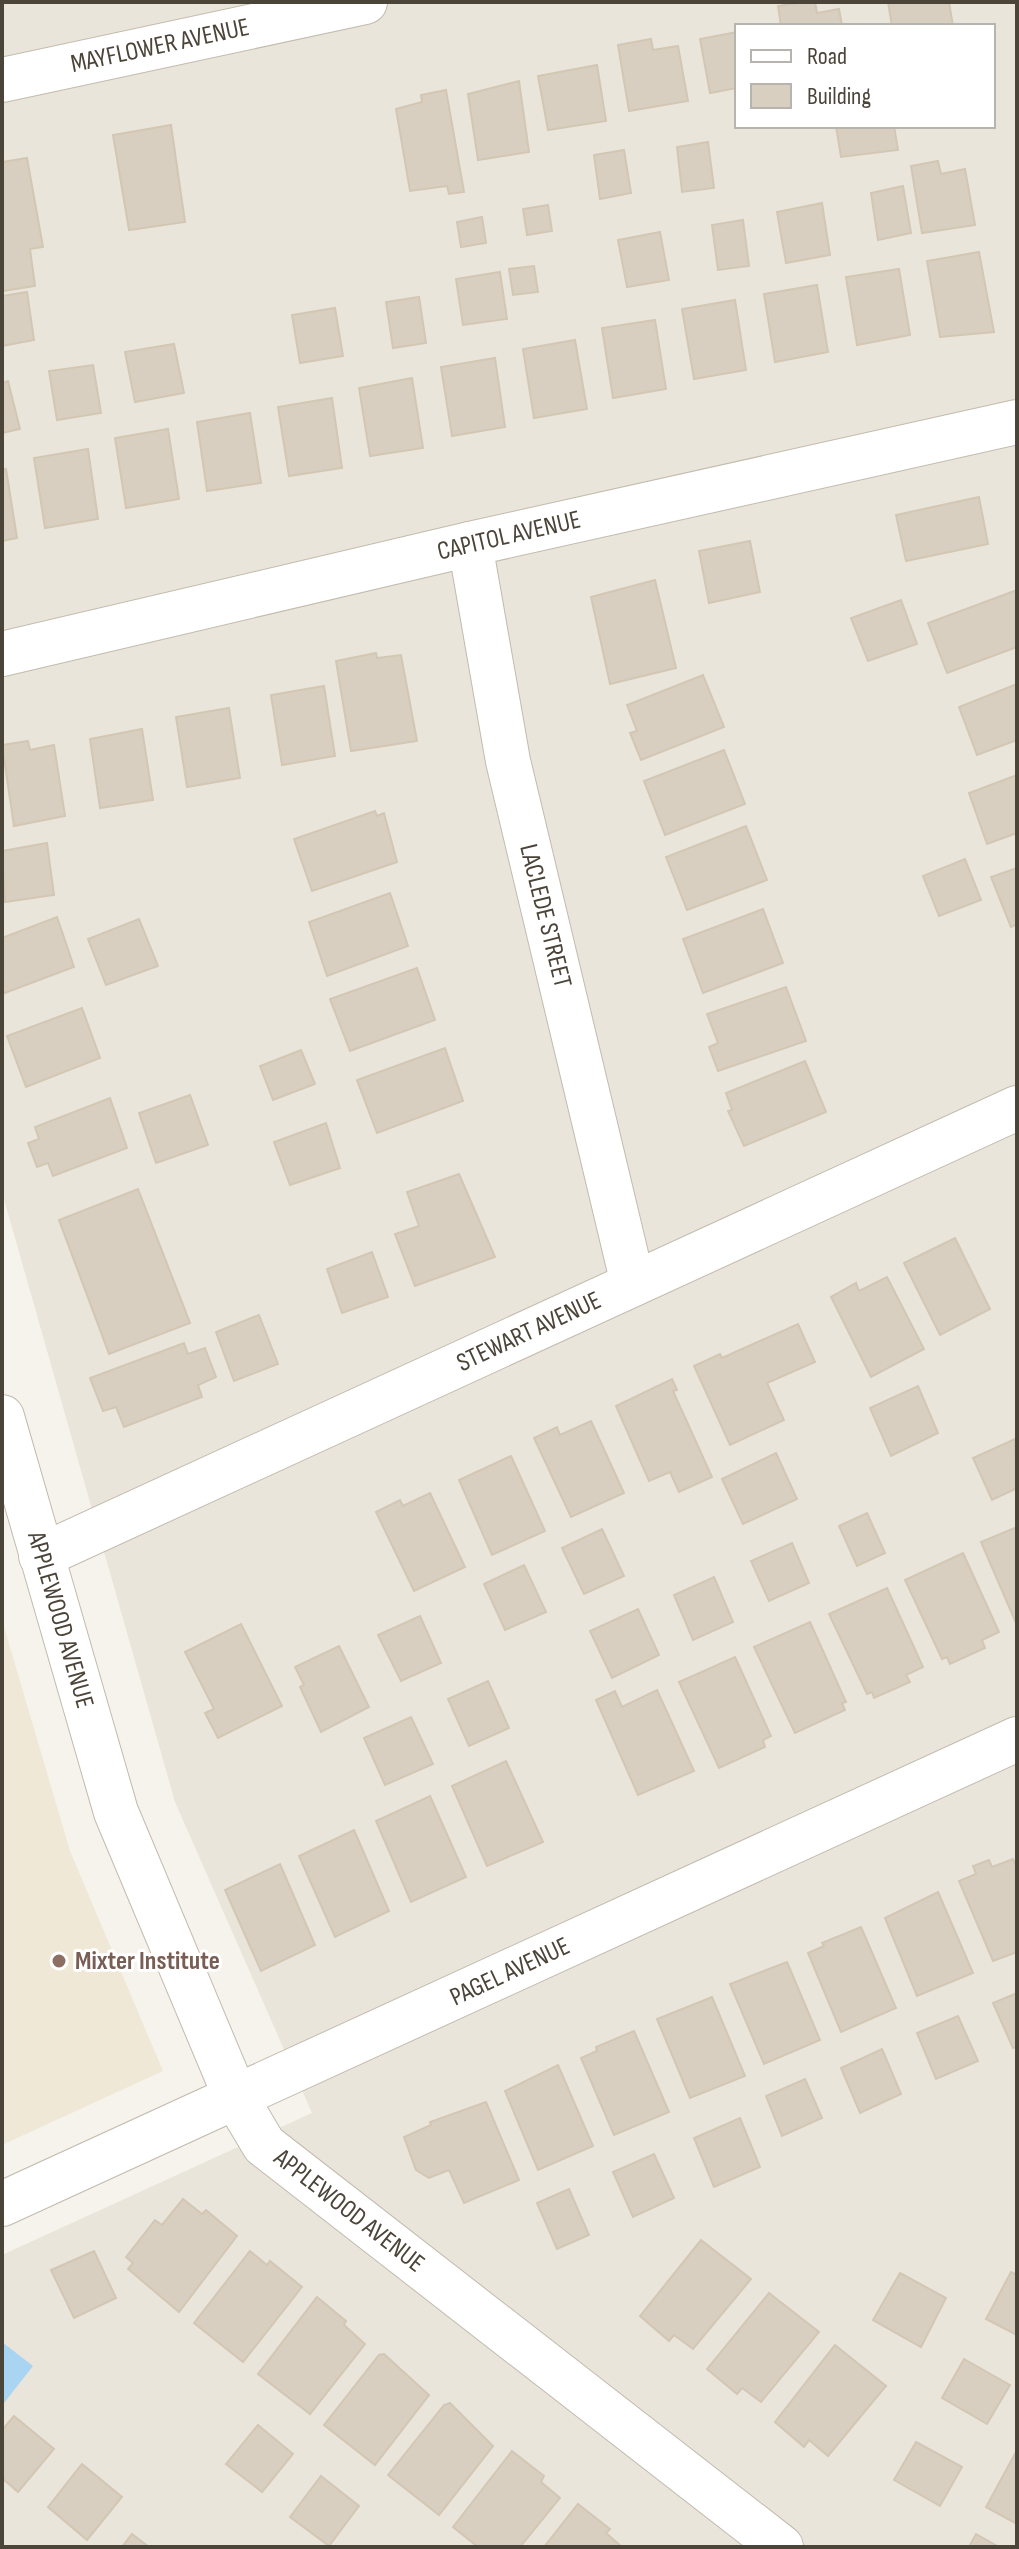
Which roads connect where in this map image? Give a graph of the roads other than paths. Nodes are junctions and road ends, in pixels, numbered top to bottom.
1 (365, 2) edge
2 (2, 80) edge
3 (1017, 422) edge
4 (470, 544) junction
5 (2, 654) edge
6 (1017, 1108) edge
7 (633, 1284) junction
8 (2, 1417) edge
9 (41, 1556) junction
10 (1017, 1739) edge
11 (236, 2098) junction
12 (2, 2204) edge
13 (781, 2547) edge

1 - 2 street, MAYFLOWER AVENUE
3 - 4 street, CAPITOL AVENUE
4 - 5 street, CAPITOL AVENUE
4 - 7 street, LACLEDE STREET
6 - 7 street, STEWART AVENUE
7 - 9 street, STEWART AVENUE
8 - 9 street, APPLEWOOD AVENUE
9 - 11 street, APPLEWOOD AVENUE
10 - 11 street, PAGEL AVENUE
11 - 12 street, PAGEL AVENUE
11 - 13 street, APPLEWOOD AVENUE

